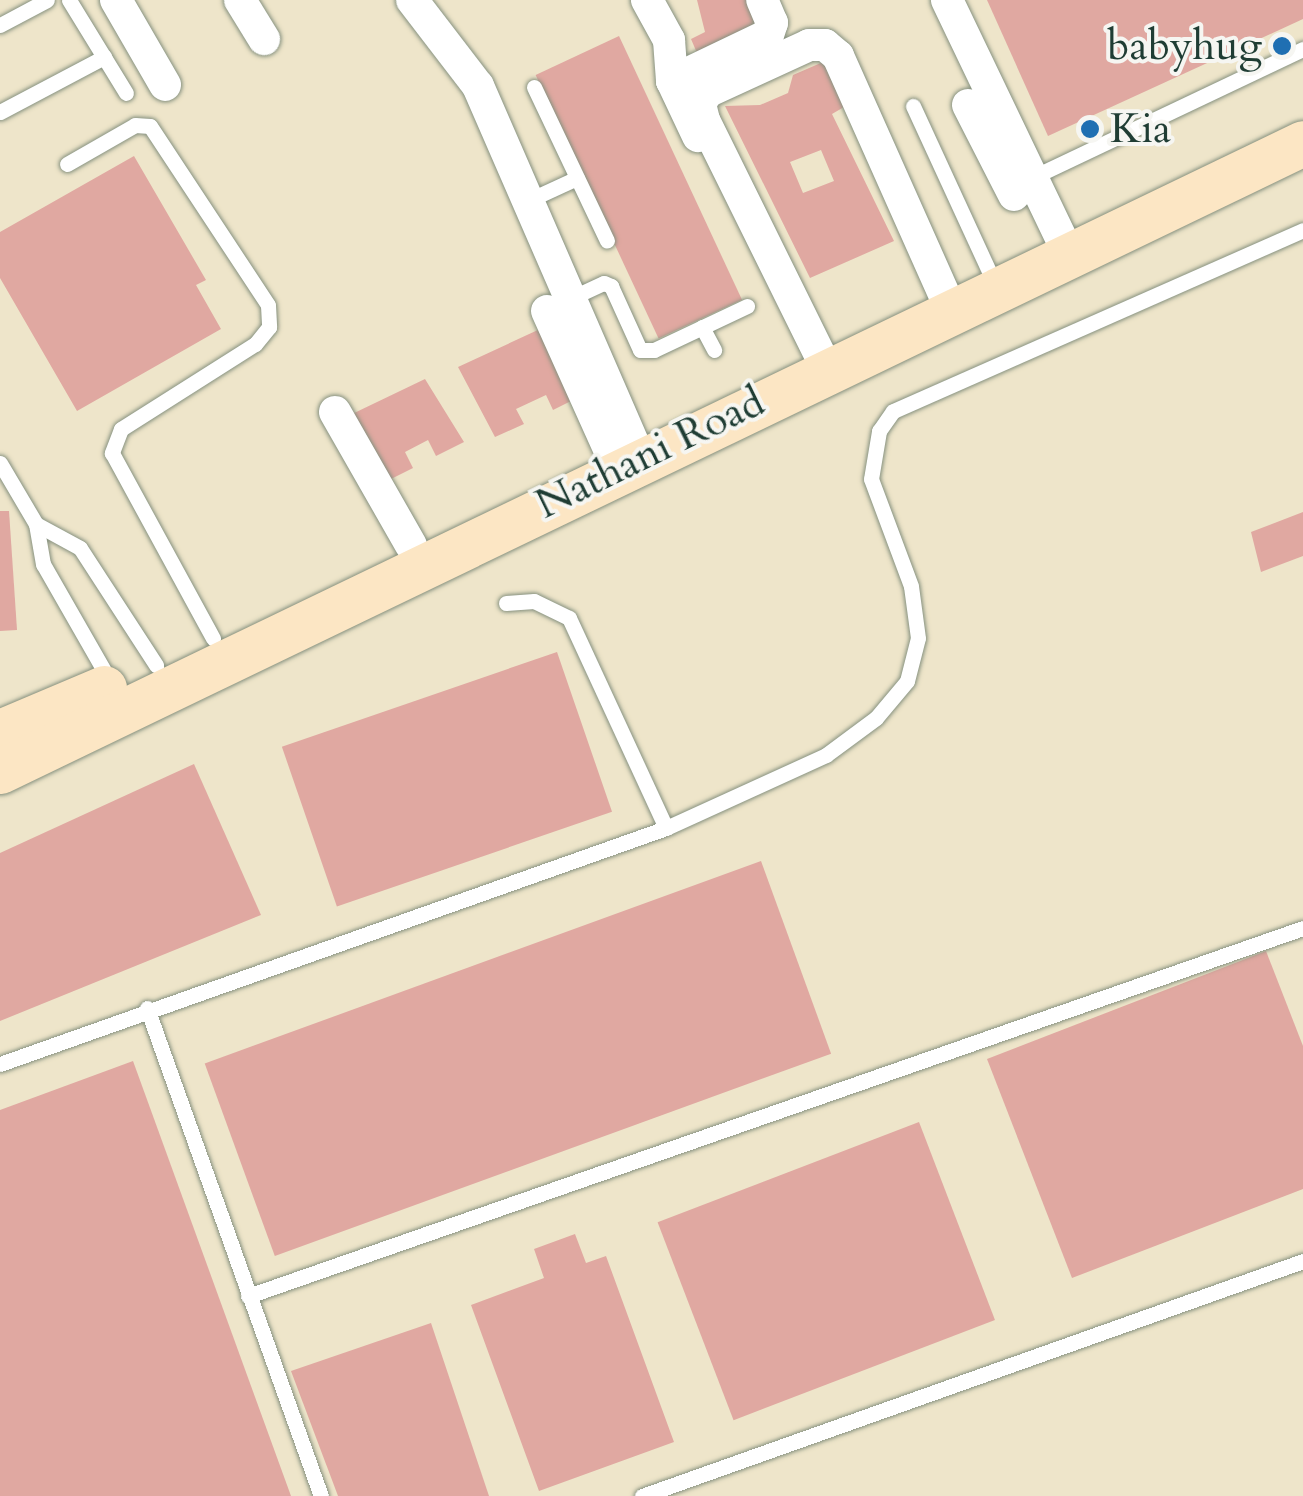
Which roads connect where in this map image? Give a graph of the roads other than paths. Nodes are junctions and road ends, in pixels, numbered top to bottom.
1 (47, 0) edge
2 (69, 0) edge
3 (116, 0) edge
4 (240, 0) edge
5 (412, 0) edge
6 (648, 0) edge
7 (762, 0) edge
8 (947, 0) edge
9 (0, 25) edge
10 (264, 39) dead end
11 (1303, 48) edge
12 (104, 56) junction
13 (672, 81) junction
14 (165, 85) dead end
15 (534, 87) dead end
16 (126, 93) dead end
17 (968, 105) dead end
18 (914, 106) dead end
19 (0, 112) edge
20 (1303, 112) edge
21 (1303, 143) edge
22 (67, 164) dead end
23 (577, 178) junction
24 (1030, 179) junction
25 (527, 201) junction
26 (1303, 230) edge
27 (607, 241) dead end
28 (1054, 250) junction
29 (993, 280) junction
30 (945, 296) junction
31 (748, 306) dead end
32 (550, 310) junction
33 (702, 327) junction
34 (714, 350) dead end
35 (814, 357) junction
36 (335, 412) dead end
37 (624, 455) junction
38 (0, 463) edge
39 (36, 524) junction
40 (402, 557) junction
41 (506, 603) dead end
42 (213, 638) junction
43 (156, 664) junction
44 (112, 684) junction
45 (0, 732) edge
46 (0, 771) edge
47 (666, 828) junction
48 (1303, 928) edge
49 (147, 1008) junction
50 (0, 1064) edge
51 (1303, 1262) edge
52 (248, 1296) junction
53 (320, 1496) edge
54 (642, 1496) edge

1 - 9 lane
2 - 12 lane
3 - 14 street
4 - 10 street
5 - 25 street
6 - 13 street
7 - 13 street
8 - 24 street
11 - 24 lane
12 - 16 lane
12 - 19 lane
13 - 35 street
15 - 23 lane
17 - 28 street
18 - 29 lane
20 - 28 street, Nathani Road
21 - 28 street, Nathani Road
22 - 42 lane
23 - 25 lane
23 - 27 lane
24 - 28 street
25 - 32 street
26 - 47 lane
28 - 29 street, Nathani Road
29 - 30 street, Nathani Road
29 - 37 street, Nathani Road
30 - 35 street, Nathani Road
30 - 35 street
31 - 33 lane
32 - 33 lane
32 - 37 street
33 - 34 lane
35 - 37 street, Nathani Road
36 - 40 street
37 - 40 street, Nathani Road
38 - 39 lane
39 - 43 lane
39 - 44 lane
40 - 42 street, Nathani Road
40 - 46 street, Nathani Road
41 - 47 lane
42 - 43 street, Nathani Road
43 - 44 street, Nathani Road
44 - 45 street, Nathani Road
47 - 49 lane
48 - 52 lane
49 - 50 lane
49 - 52 lane
51 - 54 lane
52 - 53 lane

